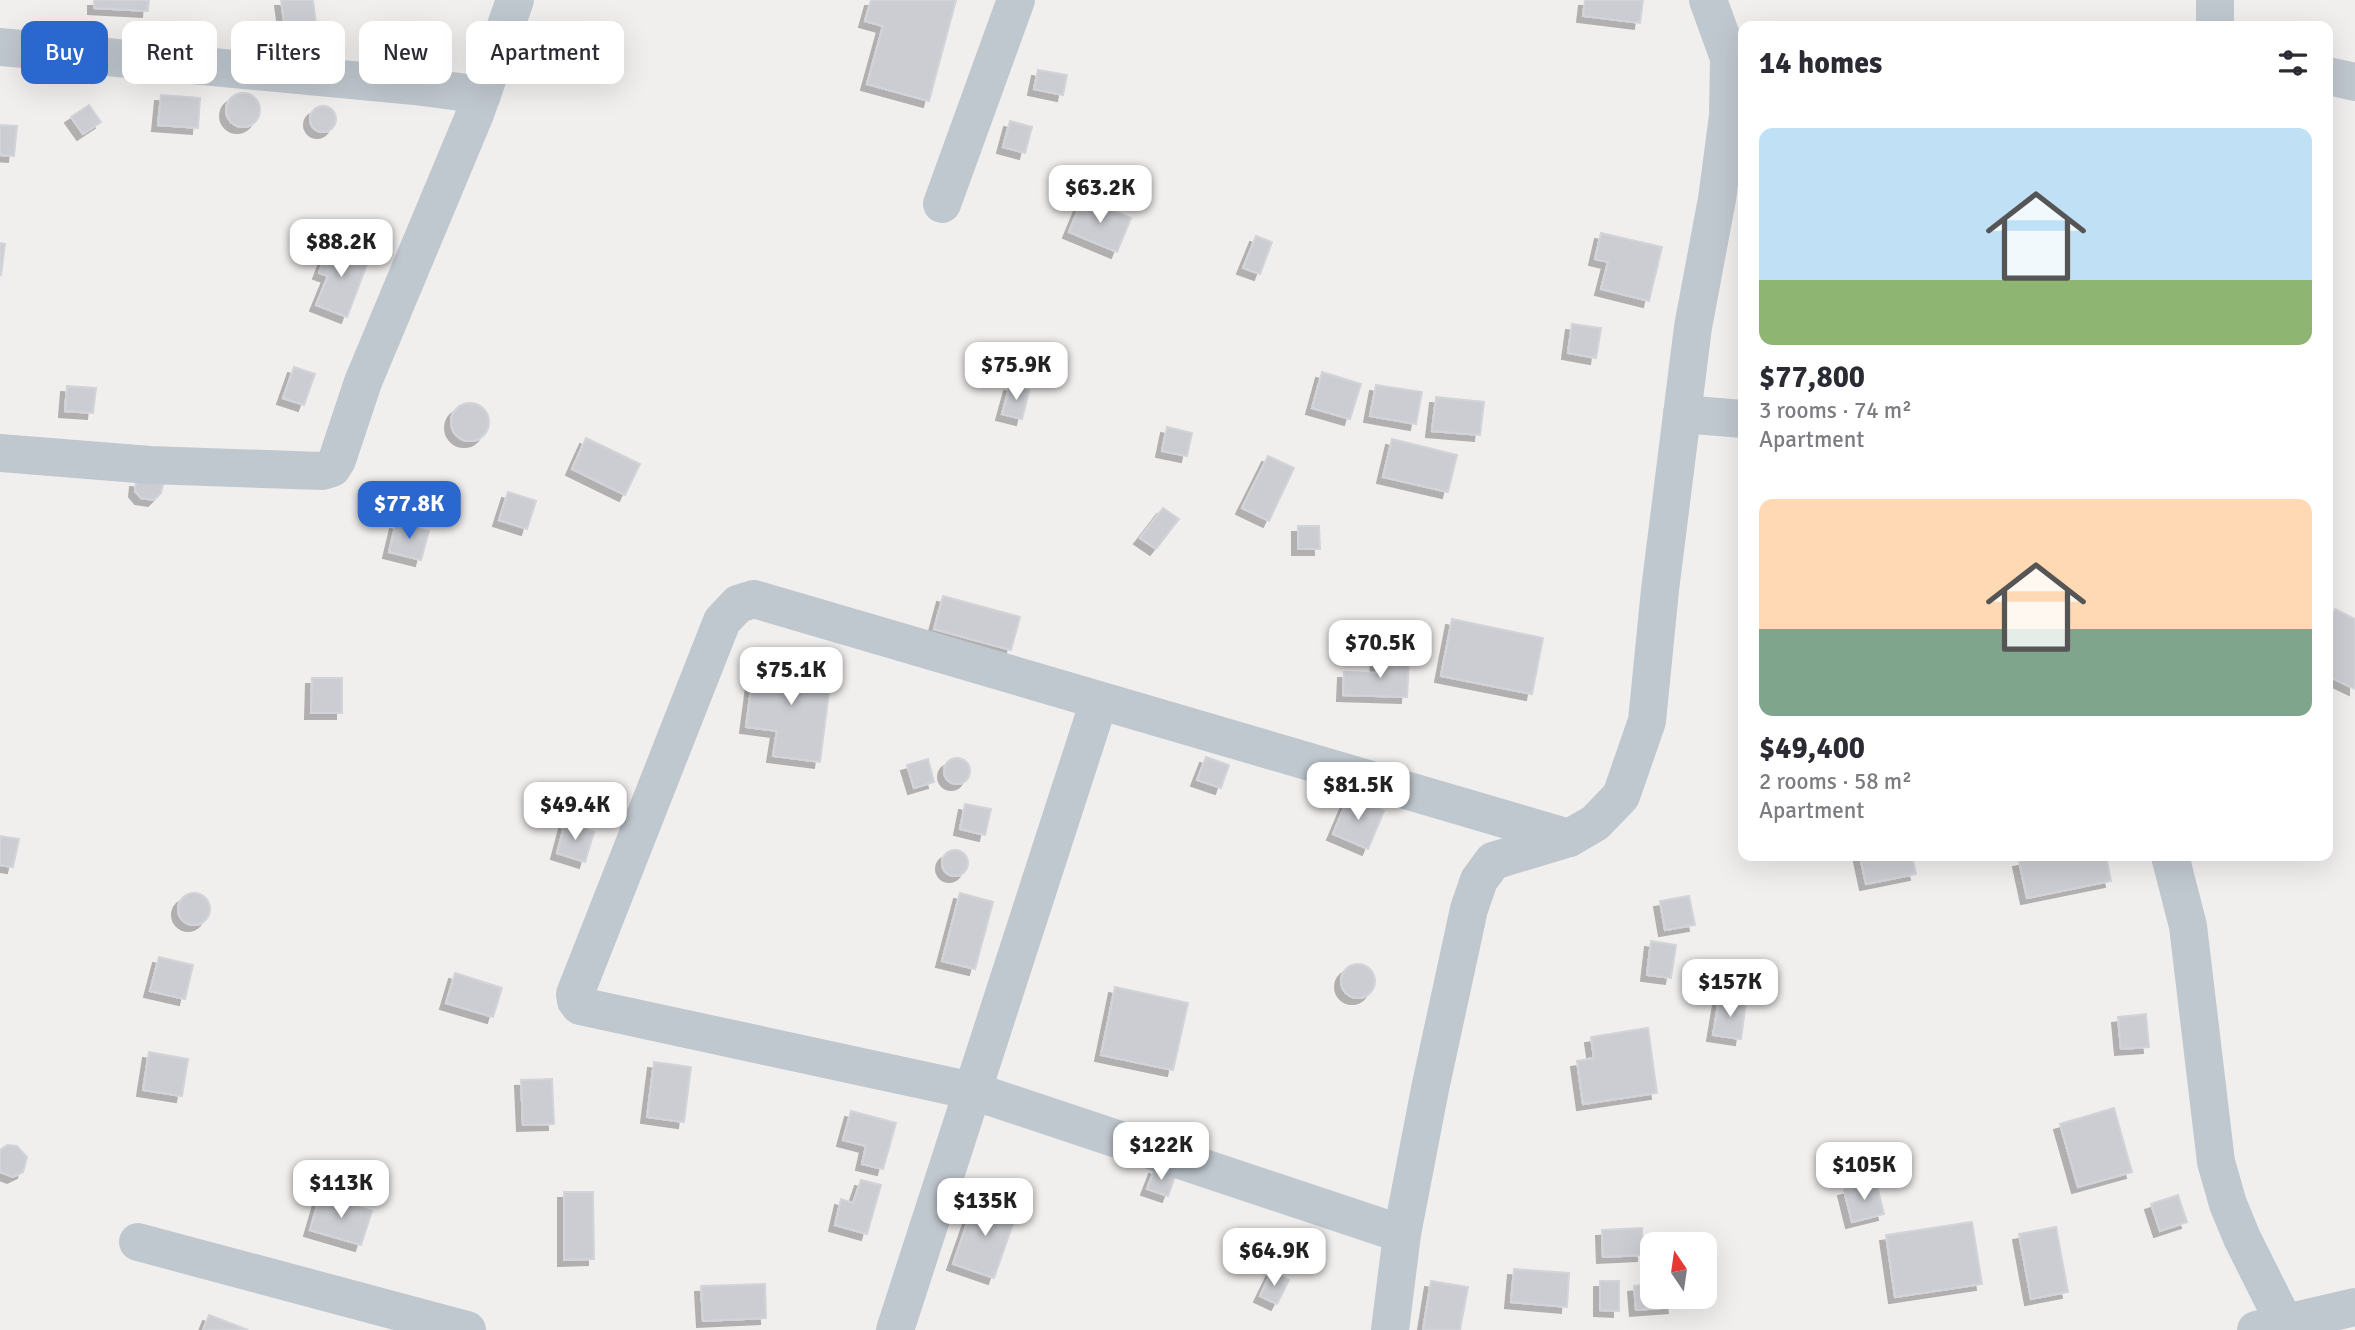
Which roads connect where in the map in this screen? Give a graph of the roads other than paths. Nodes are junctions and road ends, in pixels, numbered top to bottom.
1 (515, 0) edge
2 (1016, 0) edge
3 (1709, 0) edge
4 (2215, 0) edge
5 (2215, 21) edge
6 (0, 47) edge
7 (2333, 77) edge
8 (2355, 82) edge
9 (482, 95) junction
10 (943, 204) dead end
11 (1682, 414) junction
12 (1738, 419) edge
13 (0, 453) edge
14 (1099, 701) junction
15 (1569, 838) junction
16 (2172, 861) edge
17 (973, 1091) junction
18 (1402, 1234) junction
19 (138, 1242) dead end
20 (2355, 1307) edge
21 (2277, 1328) edge
22 (467, 1330) edge
23 (895, 1330) edge
24 (1390, 1330) edge

1 - 9 street
2 - 10 street
3 - 11 street
4 - 5 street
6 - 9 street
7 - 8 street
9 - 13 street
11 - 12 street
11 - 15 street
14 - 15 street
14 - 17 street
14 - 17 street
15 - 18 street
16 - 21 street
17 - 18 street
17 - 23 street
18 - 24 street
19 - 22 street
20 - 21 street

